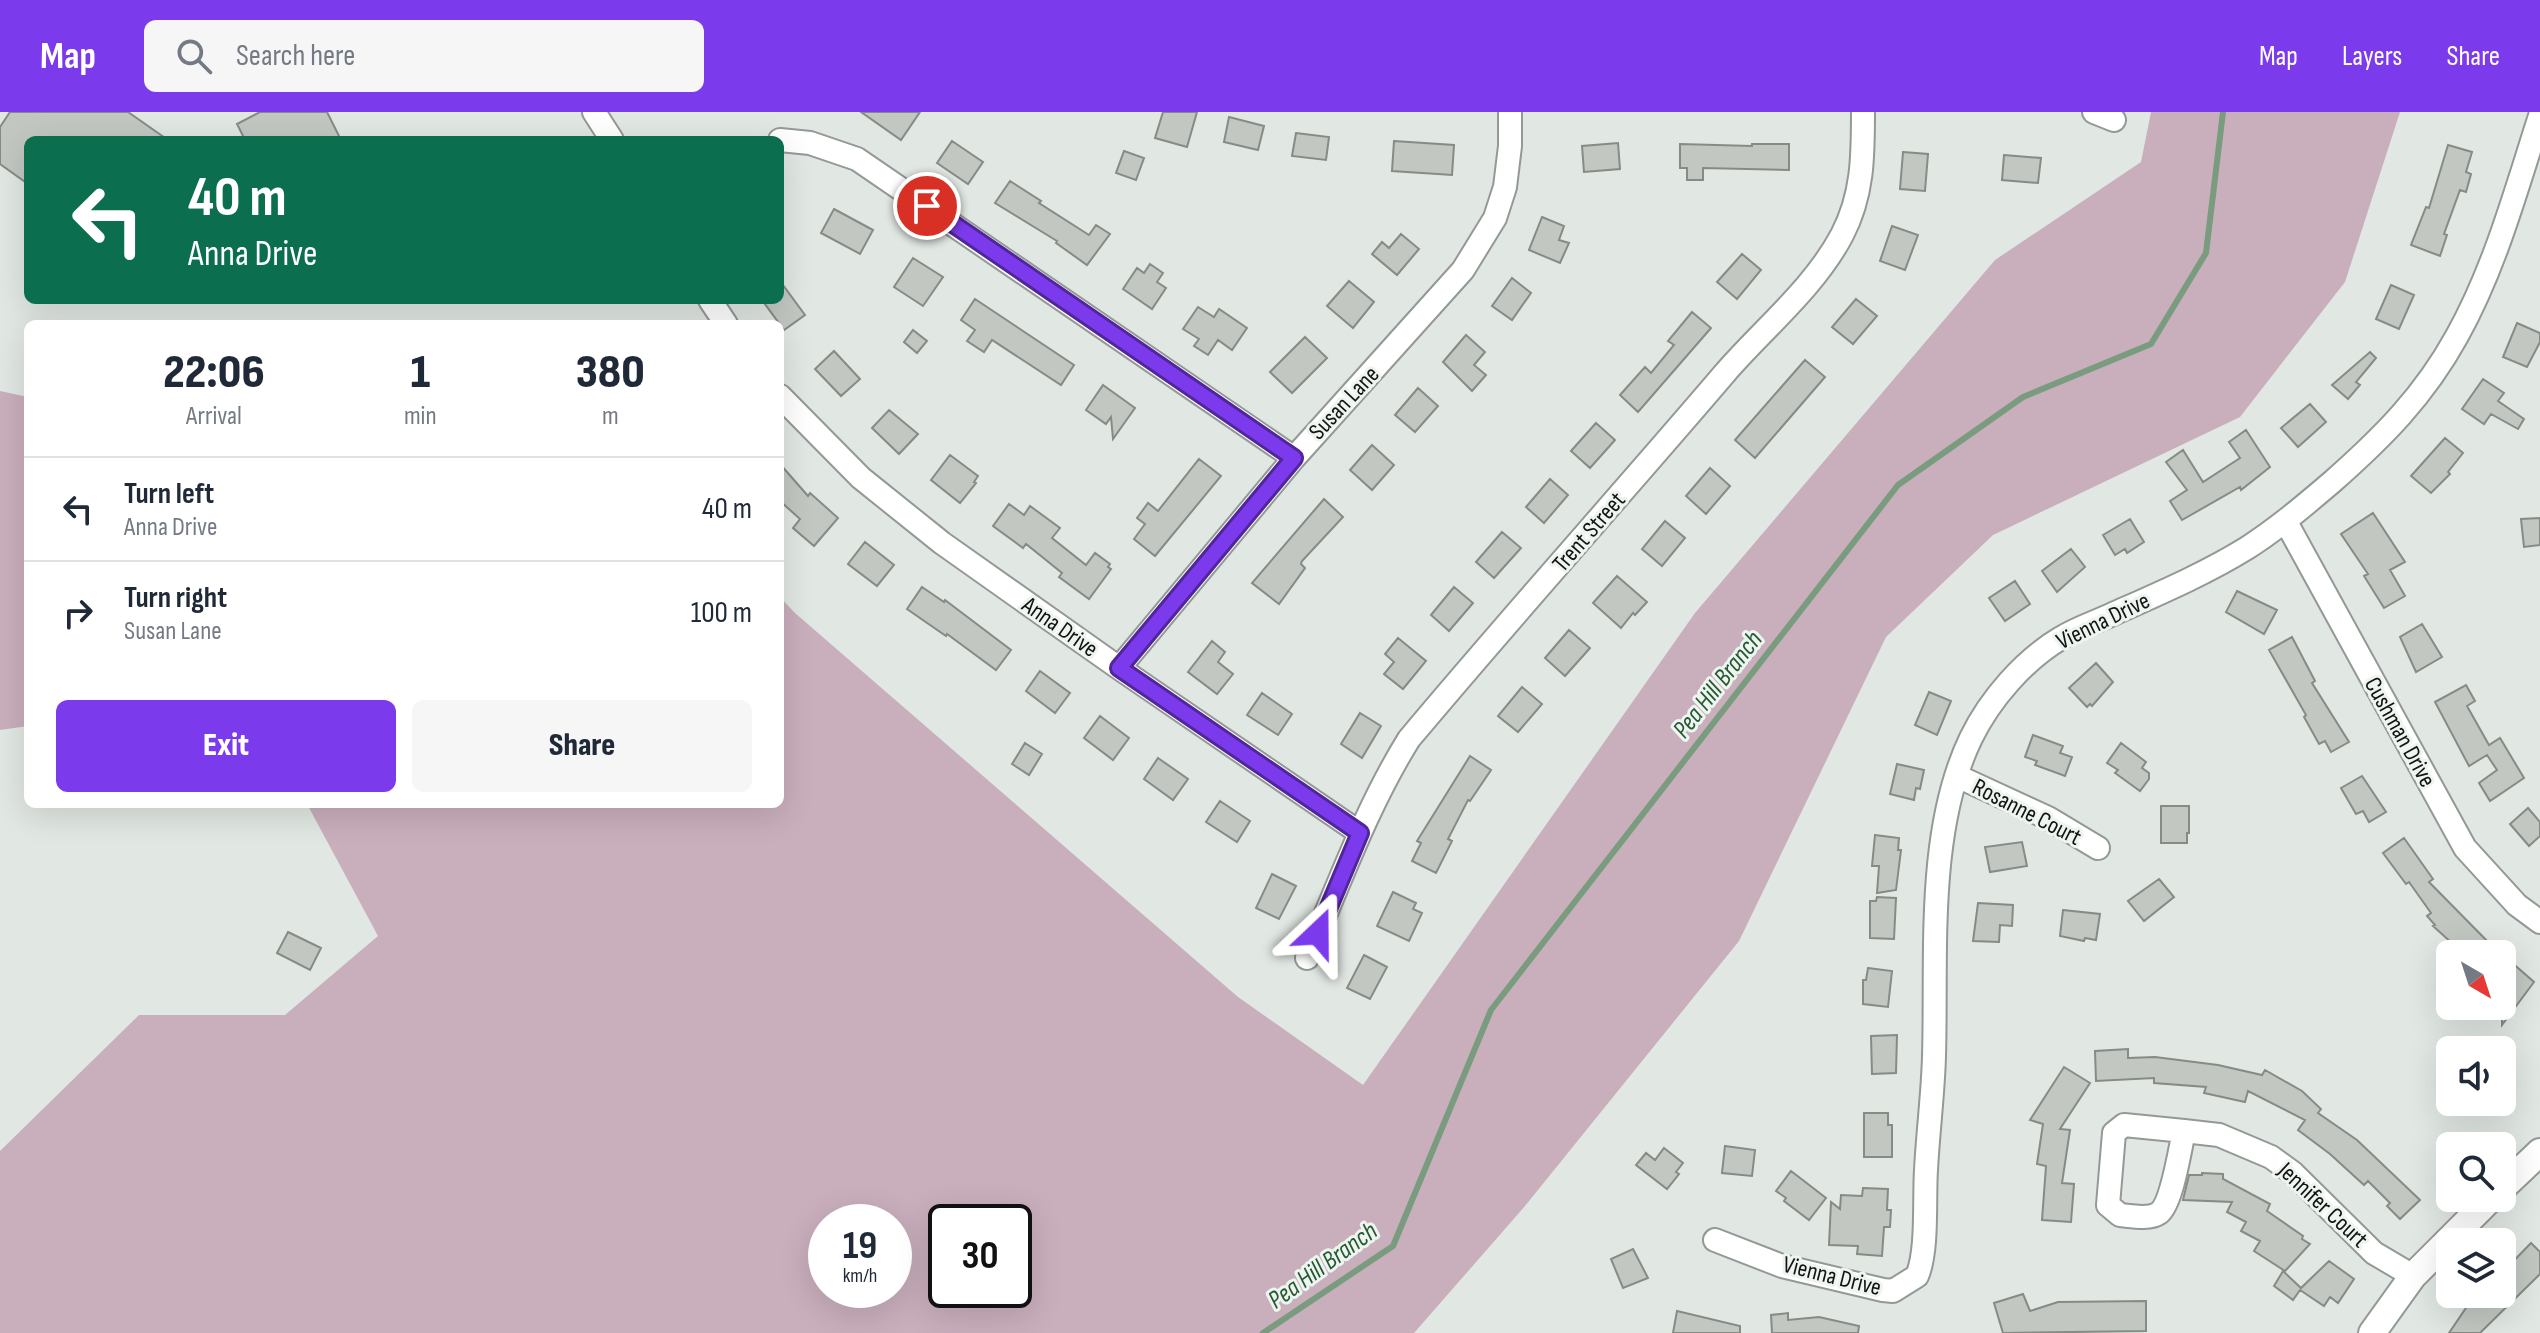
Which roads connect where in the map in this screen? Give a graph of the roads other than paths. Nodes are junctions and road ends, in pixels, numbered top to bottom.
1 (594, 112) edge
2 (1510, 112) edge
3 (1863, 112) edge
4 (2540, 116) edge
5 (609, 136) edge
6 (784, 140) edge
7 (784, 400) edge
8 (1294, 458) junction
9 (2286, 522) junction
10 (1119, 668) junction
11 (1957, 776) junction
12 (1360, 833) junction
13 (2098, 848) dead end
14 (2540, 922) edge
15 (1307, 958) dead end
16 (2184, 1131) junction
17 (2540, 1152) edge
18 (2516, 1175) edge
19 (2477, 1212) edge
20 (1715, 1240) dead end
21 (2413, 1276) junction
22 (2372, 1333) edge

1 - 5 street
2 - 8 street, Susan Lane
3 - 12 street, Trent Street
4 - 9 street, Vienna Drive
6 - 8 street
7 - 10 street, Anna Drive
8 - 10 street, Susan Lane
9 - 11 street, Vienna Drive
9 - 14 street, Cushman Drive
10 - 12 street, Anna Drive
11 - 13 street, Rosanne Court
11 - 20 street, Vienna Drive
12 - 15 street, Trent Street
16 - 16 street, Jennifer Court
16 - 21 street, Jennifer Court
17 - 18 street
19 - 21 street
21 - 22 street

